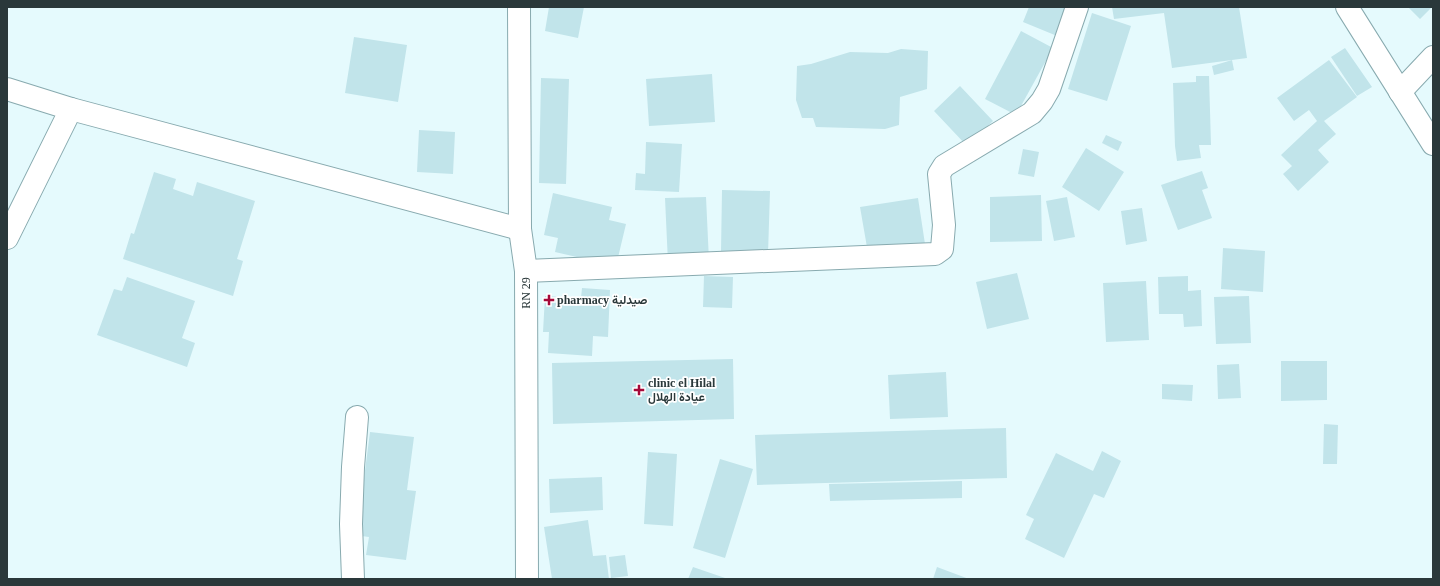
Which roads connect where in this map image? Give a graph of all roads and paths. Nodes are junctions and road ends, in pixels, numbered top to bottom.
1 (519, 7) edge
2 (1078, 7) edge
3 (1347, 7) edge
4 (1433, 57) edge
5 (7, 89) edge
6 (1400, 92) junction
7 (71, 109) junction
8 (1433, 144) edge
9 (520, 229) junction
10 (7, 238) edge
11 (526, 271) junction
12 (357, 417) dead end
13 (353, 579) edge
14 (527, 579) edge

1 - 9 street, RN 29 / RN 29
2 - 11 street
3 - 6 street
4 - 6 street
5 - 7 street
6 - 8 street
7 - 9 street
7 - 10 street
9 - 11 street, RN 29 / RN 29
11 - 14 street, RN 29 / RN 29
12 - 13 street

